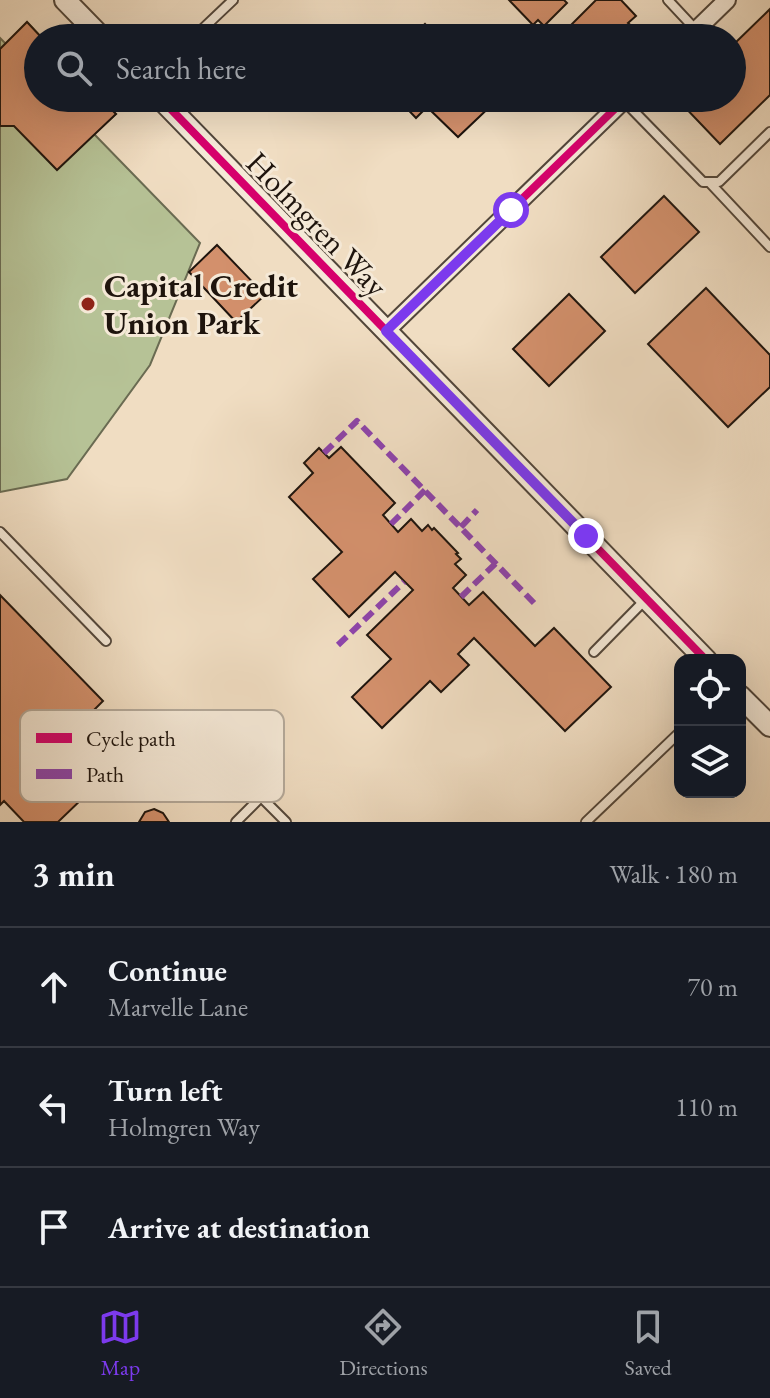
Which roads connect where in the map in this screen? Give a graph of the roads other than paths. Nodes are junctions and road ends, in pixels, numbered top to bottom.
1 (65, 0) edge
2 (233, 0) edge
3 (668, 0) edge
4 (727, 0) edge
5 (88, 24) edge
6 (208, 24) edge
7 (685, 24) edge
8 (702, 24) edge
9 (174, 112) edge
10 (612, 112) edge
11 (637, 112) edge
12 (770, 132) edge
13 (711, 184) junction
14 (770, 247) edge
15 (386, 331) junction
16 (0, 532) edge
17 (646, 599) junction
18 (106, 641) dead end
19 (594, 652) dead end
20 (700, 654) edge
21 (746, 701) edge
22 (768, 721) edge
23 (674, 738) edge
24 (256, 802) edge
25 (266, 802) edge
26 (236, 822) edge
27 (286, 822) edge
28 (586, 822) edge

1 - 5 street
2 - 6 lane
3 - 7 lane
4 - 8 street
9 - 15 street, Holmgren Way
10 - 15 street
11 - 13 lane
12 - 13 lane
13 - 14 lane
15 - 17 street, Holmgren Way
16 - 18 lane
17 - 19 lane
17 - 20 street, Holmgren Way
21 - 22 street
23 - 28 lane
24 - 26 lane
25 - 27 lane

